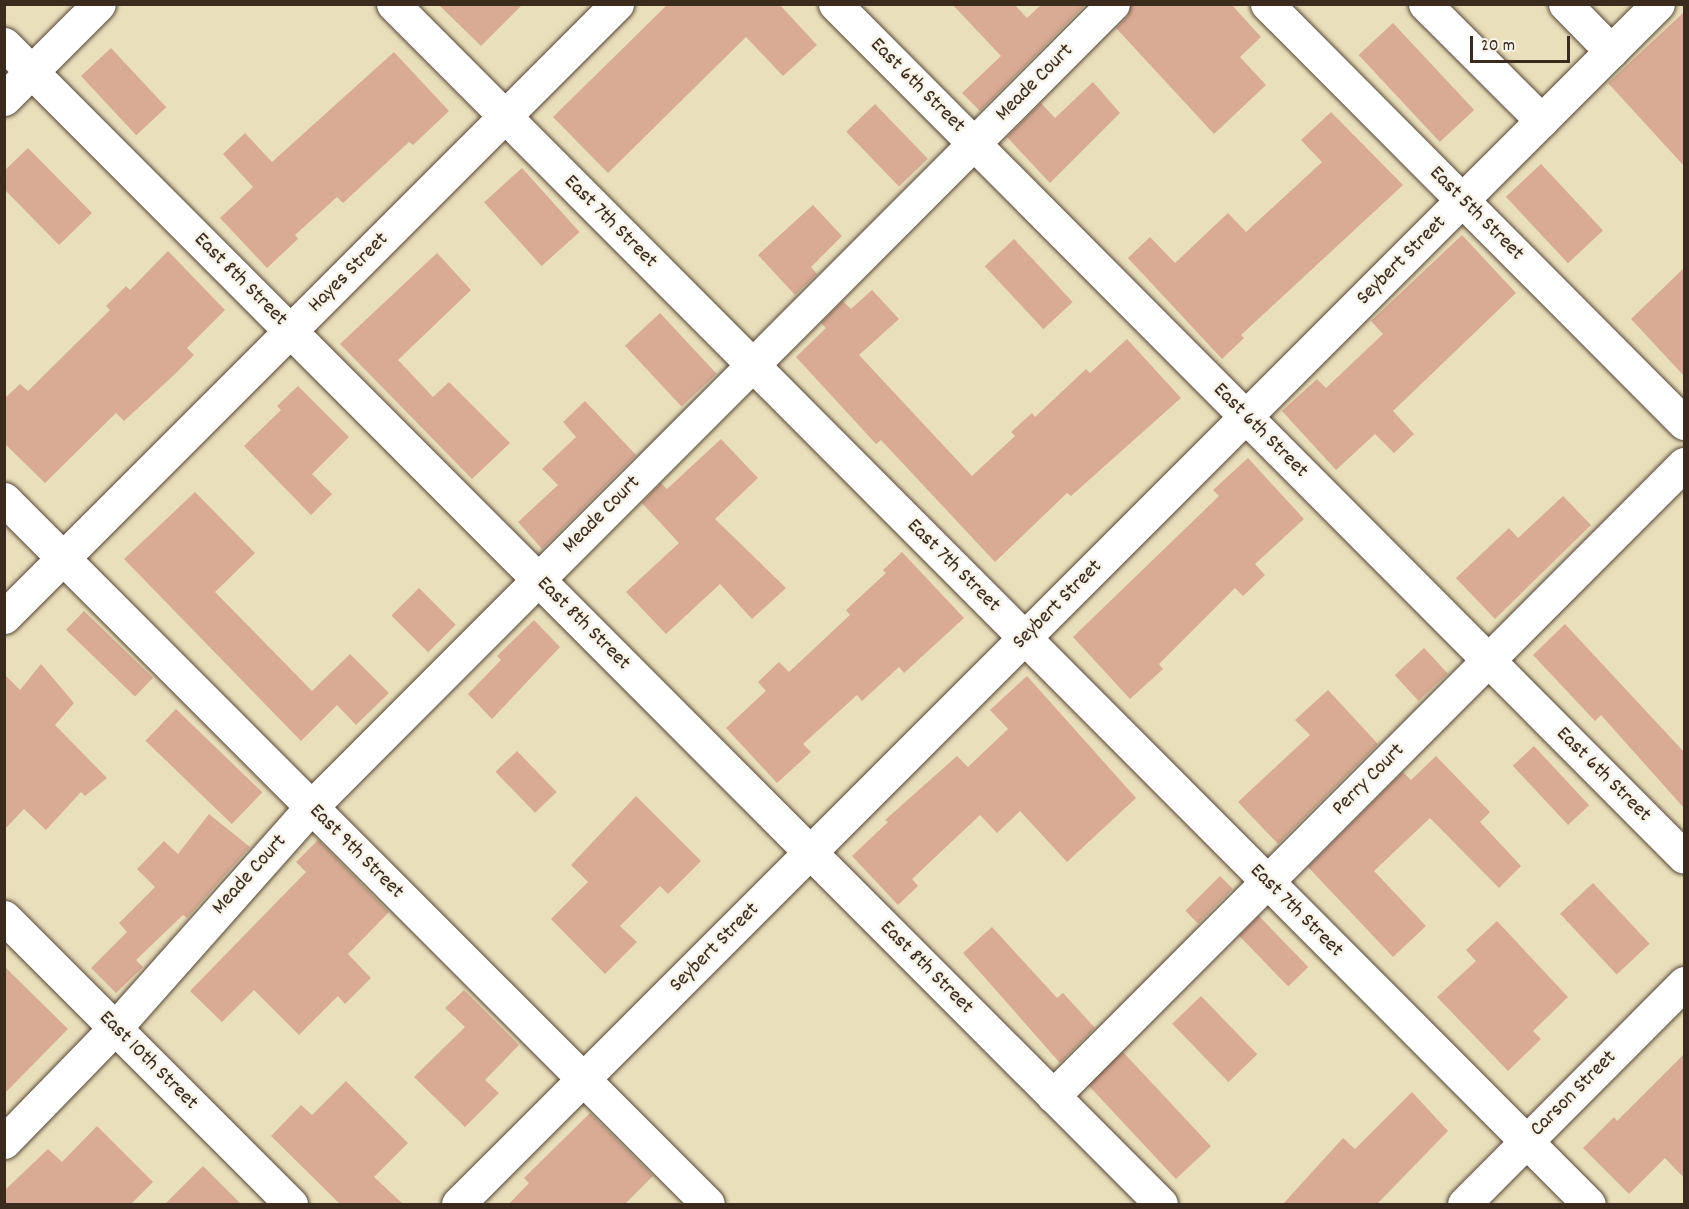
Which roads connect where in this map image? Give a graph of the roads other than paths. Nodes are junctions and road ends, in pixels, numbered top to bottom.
1 (99, 4) edge
2 (393, 4) edge
3 (617, 4) edge
4 (836, 4) edge
5 (1113, 4) edge
6 (1267, 4) edge
7 (1425, 4) edge
8 (1565, 4) edge
9 (1658, 4) edge
10 (4, 44) edge
11 (1611, 51) junction
12 (32, 72) junction
13 (4, 99) edge
14 (505, 116) junction
15 (1542, 121) junction
16 (974, 144) junction
17 (1462, 201) junction
18 (291, 331) junction
19 (753, 365) junction
20 (1246, 417) junction
21 (1684, 423) edge
22 (1684, 464) edge
23 (4, 499) edge
24 (63, 558) junction
25 (538, 579) junction
26 (4, 617) edge
27 (1025, 638) junction
28 (1489, 660) junction
29 (311, 807) junction
30 (810, 853) junction
31 (1684, 857) edge
32 (1267, 882) junction
33 (4, 917) edge
34 (1684, 983) edge
35 (115, 1028) junction
36 (583, 1080) junction
37 (1053, 1096) junction
38 (4, 1142) edge
39 (1527, 1142) junction
40 (291, 1204) edge
41 (458, 1204) edge
42 (708, 1204) edge
43 (1161, 1204) edge
44 (1464, 1204) edge
45 (1589, 1204) edge

1 - 12 street
2 - 14 street, East 7th Street
3 - 14 street, Hayes Street
4 - 16 street, East 6th Street
5 - 16 street, Meade Court
6 - 17 street, East 5th Street
7 - 15 street
8 - 11 street
9 - 11 street, Seybert Street
10 - 12 street, East 8th Street
11 - 15 street, Seybert Street
12 - 13 street
12 - 18 street, East 8th Street
14 - 18 street, Hayes Street
14 - 19 street, East 7th Street
15 - 17 street, Seybert Street
16 - 19 street, Meade Court
16 - 20 street, East 6th Street
17 - 20 street, Seybert Street
17 - 21 street, East 5th Street
18 - 24 street, Hayes Street
18 - 25 street, East 8th Street
19 - 25 street, Meade Court
19 - 27 street, East 7th Street
20 - 27 street, Seybert Street
20 - 28 street, East 6th Street
22 - 28 street, Perry Court
23 - 24 street, East 9th Street
24 - 26 street, Hayes Street
24 - 29 street, East 9th Street
25 - 29 street, Meade Court
25 - 30 street, East 8th Street
27 - 30 street, Seybert Street
27 - 32 street, East 7th Street
28 - 31 street, East 6th Street
28 - 32 street, Perry Court
29 - 35 street, Meade Court
29 - 36 street, East 9th Street
30 - 36 street, Seybert Street
30 - 37 street, East 8th Street
32 - 37 street, Perry Court
32 - 39 street, East 7th Street
33 - 35 street, East 10th Street
34 - 39 street, Carson Street
35 - 38 street, Meade Court
35 - 40 street, East 10th Street
36 - 41 street, Seybert Street
36 - 42 street, East 9th Street
37 - 43 street, East 8th Street
39 - 44 street, Carson Street
39 - 45 street, East 7th Street

